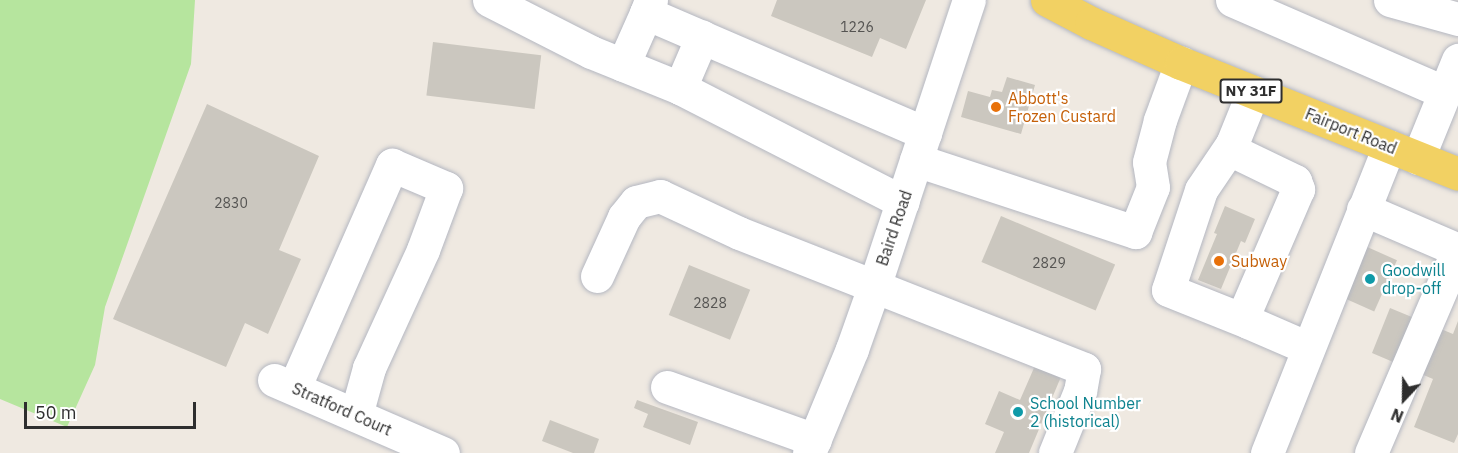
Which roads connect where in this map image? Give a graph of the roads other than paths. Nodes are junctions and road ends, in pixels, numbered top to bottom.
1 (489, 0) edge
2 (969, 0) edge
3 (1047, 0) edge
4 (1232, 0) edge
5 (1390, 0) edge
6 (649, 6) edge
7 (1458, 19) edge
8 (702, 37) junction
9 (1458, 60) edge
10 (1181, 63) junction
11 (623, 65) junction
12 (680, 88) junction
13 (1253, 92) junction
14 (1447, 106) edge
15 (1232, 144) junction
16 (921, 147) junction
17 (1403, 152) junction
18 (1458, 174) edge
19 (903, 202) junction
20 (1363, 209) junction
21 (1458, 250) edge
22 (597, 276) dead end
23 (874, 287) junction
24 (1248, 322) junction
25 (1308, 348) junction
26 (667, 387) dead end
27 (356, 415) junction
28 (814, 449) edge
29 (443, 453) edge
30 (1055, 453) edge
31 (1267, 453) edge
32 (1371, 453) edge

1 - 11 street
2 - 16 street, Baird Road
3 - 10 main road, Fairport Road / NY 31F
4 - 14 street
5 - 7 street
6 - 8 street
6 - 11 street
8 - 12 street
8 - 16 street
9 - 14 street
10 - 13 main road, Fairport Road / NY 31F
10 - 16 street
11 - 12 street
12 - 19 street
13 - 15 street
13 - 17 main road, Fairport Road / NY 31F
14 - 17 street
15 - 24 street
15 - 24 street
16 - 19 street, Baird Road
17 - 18 main road, Fairport Road / NY 31F
17 - 20 street
19 - 23 street, Baird Road
20 - 21 street
20 - 25 street
21 - 32 street
22 - 23 street
23 - 28 street, Baird Road
23 - 30 street
24 - 25 street
25 - 31 street
26 - 28 street
27 - 27 street, Stratford Court
27 - 29 street, Stratford Court

